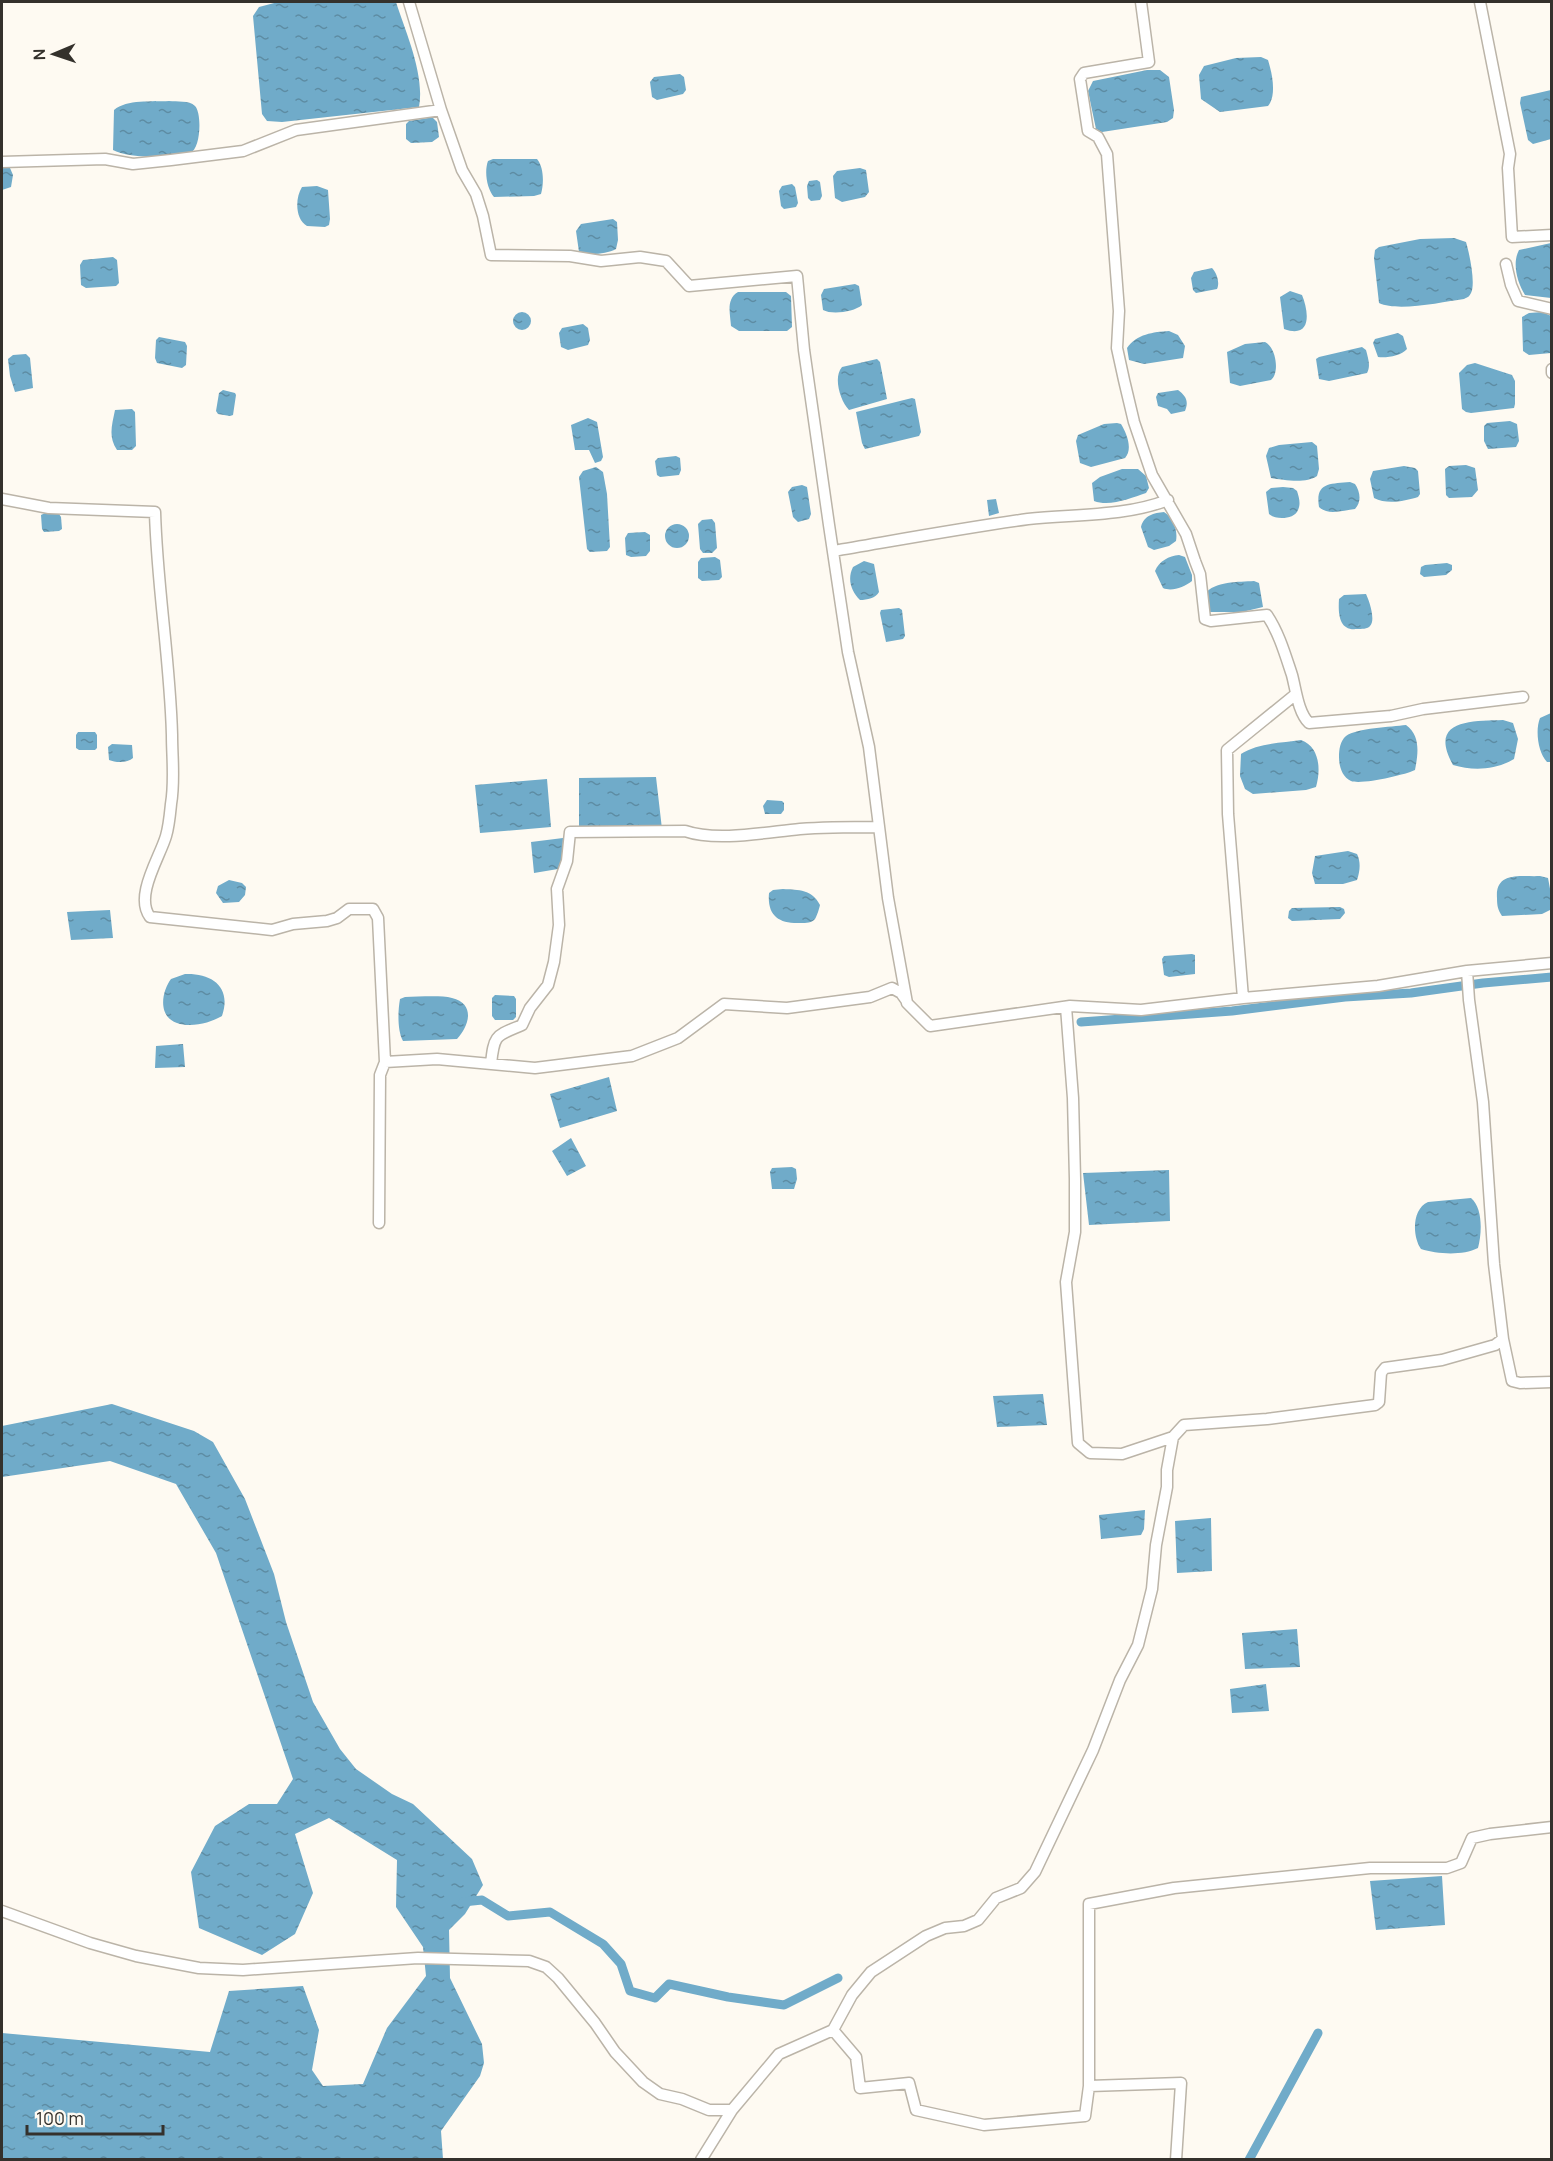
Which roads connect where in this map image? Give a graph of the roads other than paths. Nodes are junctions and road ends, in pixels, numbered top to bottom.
1 (409, 2) edge
2 (1141, 2) edge
3 (1480, 2) edge
4 (441, 110) junction
5 (2, 162) edge
6 (1551, 235) edge
7 (1506, 264) dead end
8 (1551, 309) edge
9 (2, 499) edge
10 (1168, 500) junction
11 (833, 551) junction
12 (1296, 694) junction
13 (1523, 697) dead end
14 (879, 827) junction
15 (1551, 963) edge
16 (1467, 974) junction
17 (1243, 998) junction
18 (907, 1003) junction
19 (1066, 1007) junction
20 (385, 1062) junction
21 (491, 1064) junction
22 (379, 1223) dead end
23 (1503, 1339) junction
24 (1551, 1382) edge
25 (1173, 1437) junction
26 (1551, 1827) edge
27 (2, 1911) edge
28 (833, 2030) junction
29 (1089, 2086) junction
30 (732, 2110) junction
31 (701, 2160) edge
32 (1176, 2160) edge

1 - 4 street
2 - 10 street
3 - 6 street
4 - 5 street
4 - 11 street
7 - 8 street
9 - 20 street
10 - 11 street
10 - 12 street
11 - 14 street
12 - 13 street
12 - 17 street
14 - 18 street
14 - 21 street
15 - 16 street
16 - 17 street
16 - 23 street
17 - 19 street
18 - 19 street
18 - 21 street
19 - 25 street
20 - 21 street
20 - 22 street
23 - 24 street
23 - 25 street
25 - 28 street
26 - 29 street
27 - 30 street
28 - 29 street
28 - 30 street
29 - 32 street
30 - 31 street

